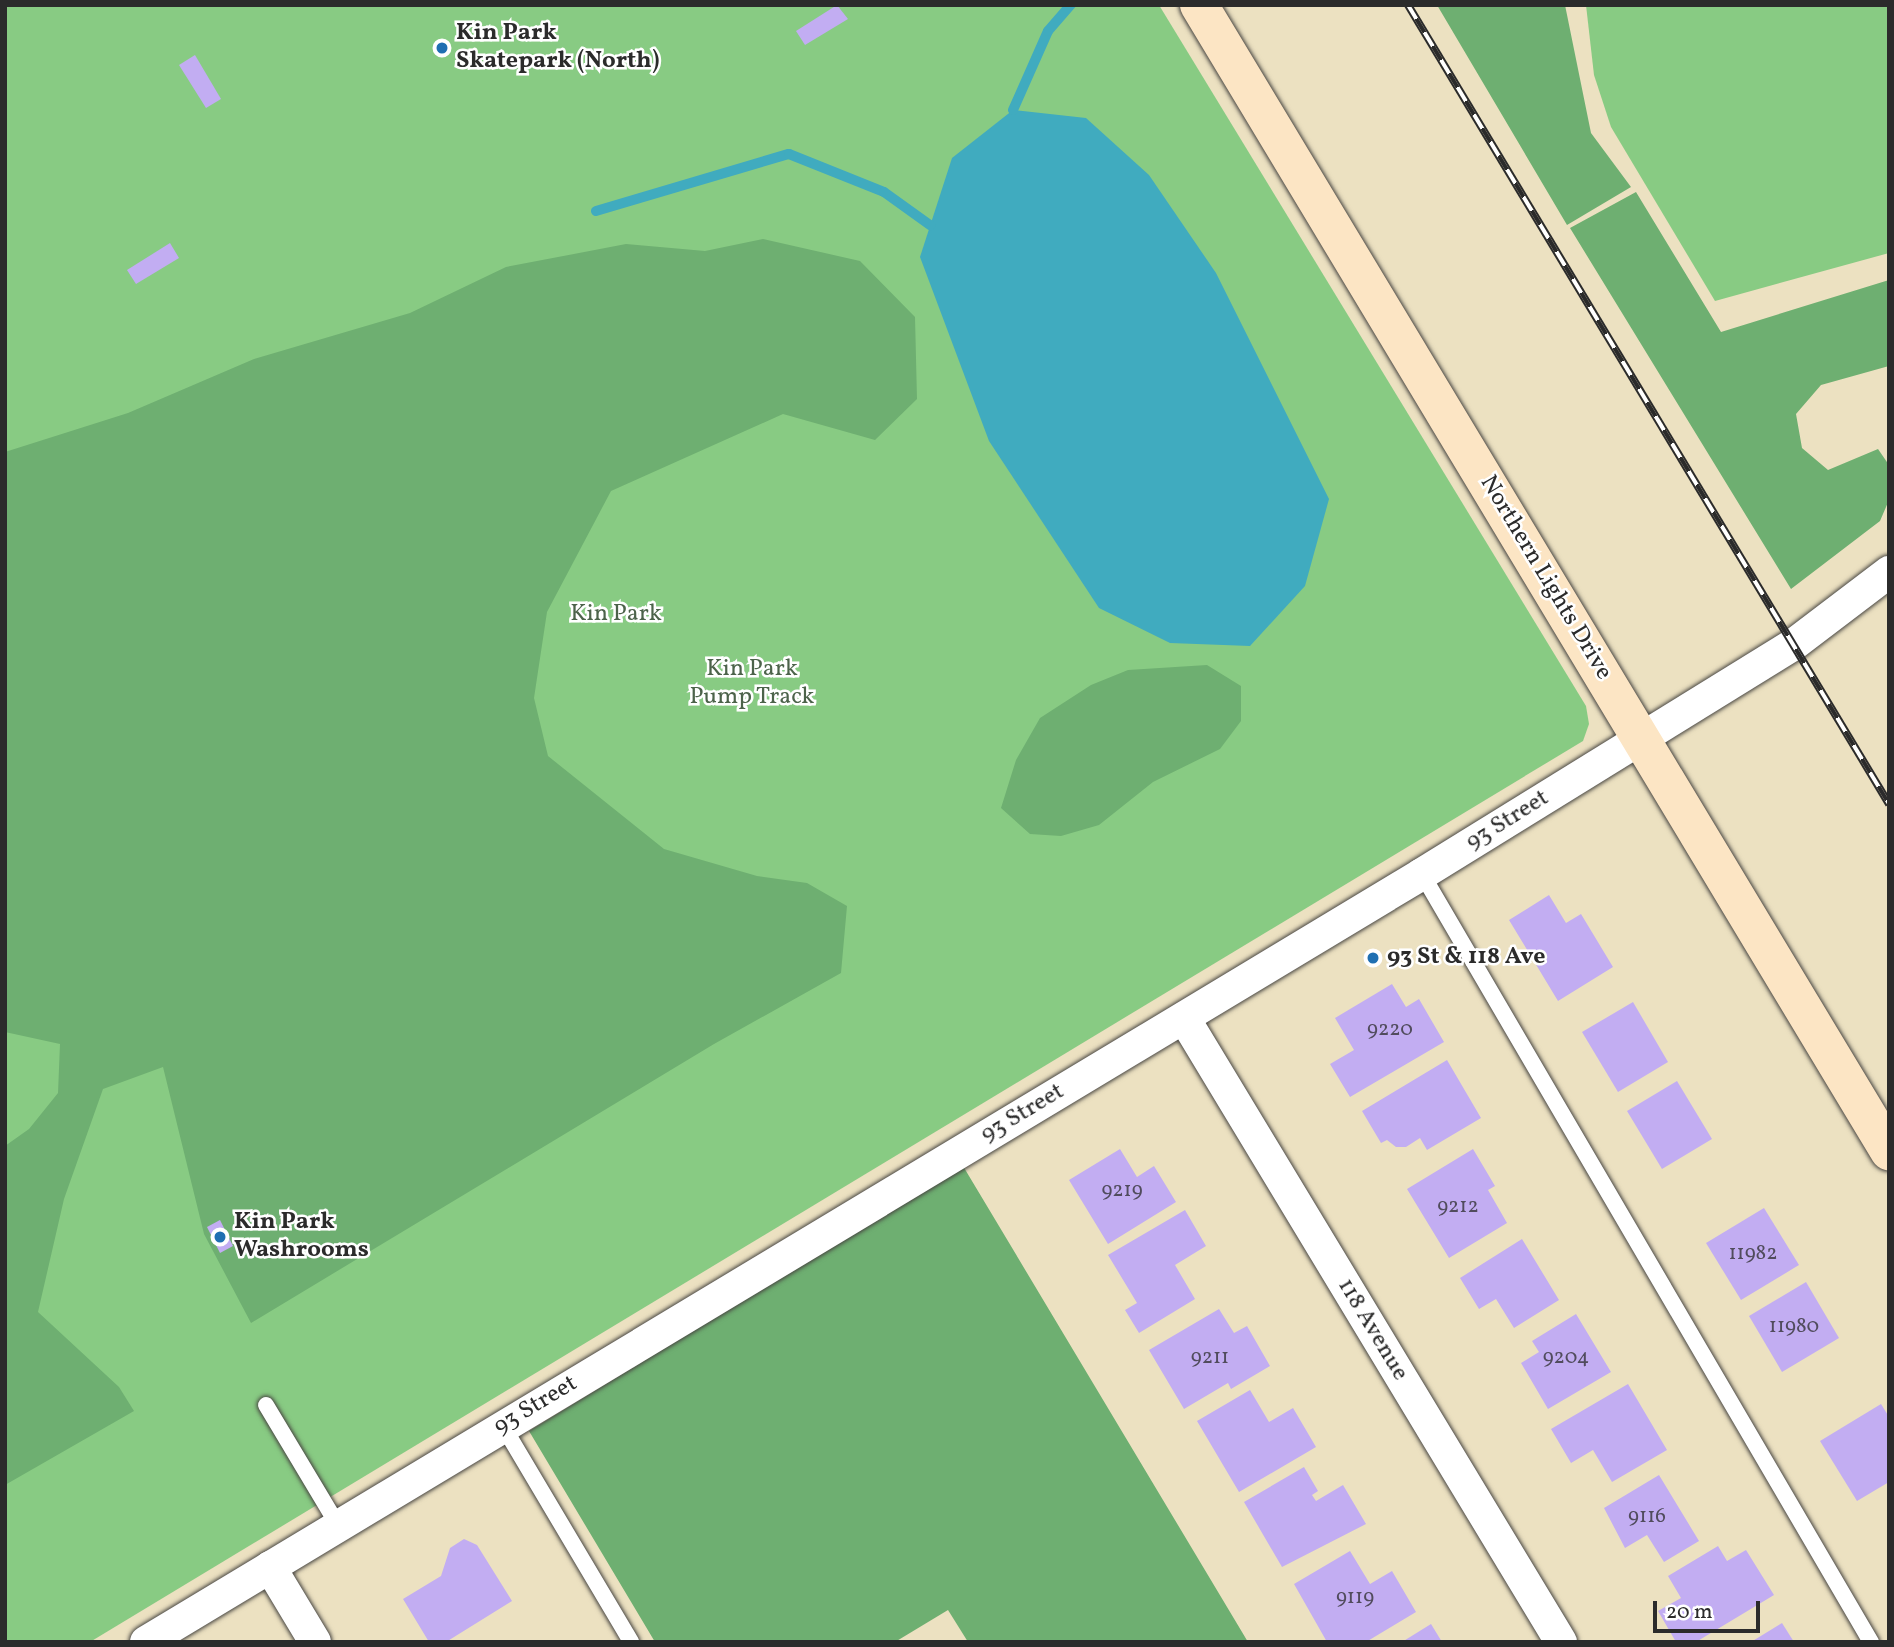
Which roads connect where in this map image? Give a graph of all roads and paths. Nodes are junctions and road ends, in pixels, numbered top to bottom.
1 (1199, 5) edge
2 (1889, 572) edge
3 (1643, 738) junction
4 (1422, 874) junction
5 (1184, 1018) junction
6 (1889, 1151) edge
7 (266, 1405) dead end
8 (503, 1426) junction
9 (338, 1527) junction
10 (270, 1567) junction
11 (145, 1642) edge
12 (316, 1642) edge
13 (631, 1642) edge
14 (1561, 1642) edge
15 (1871, 1642) edge

1 - 3 main road, Northern Lights Drive
2 - 3 street, 93 Street
3 - 4 street, 93 Street
3 - 6 main road, Northern Lights Drive
4 - 5 street, 93 Street
4 - 15 lane
5 - 8 street, 93 Street
5 - 14 street, 118 Avenue
7 - 9 lane
8 - 9 street, 93 Street
8 - 13 lane
9 - 10 street, 93 Street
10 - 11 street, 93 Street
10 - 12 street

